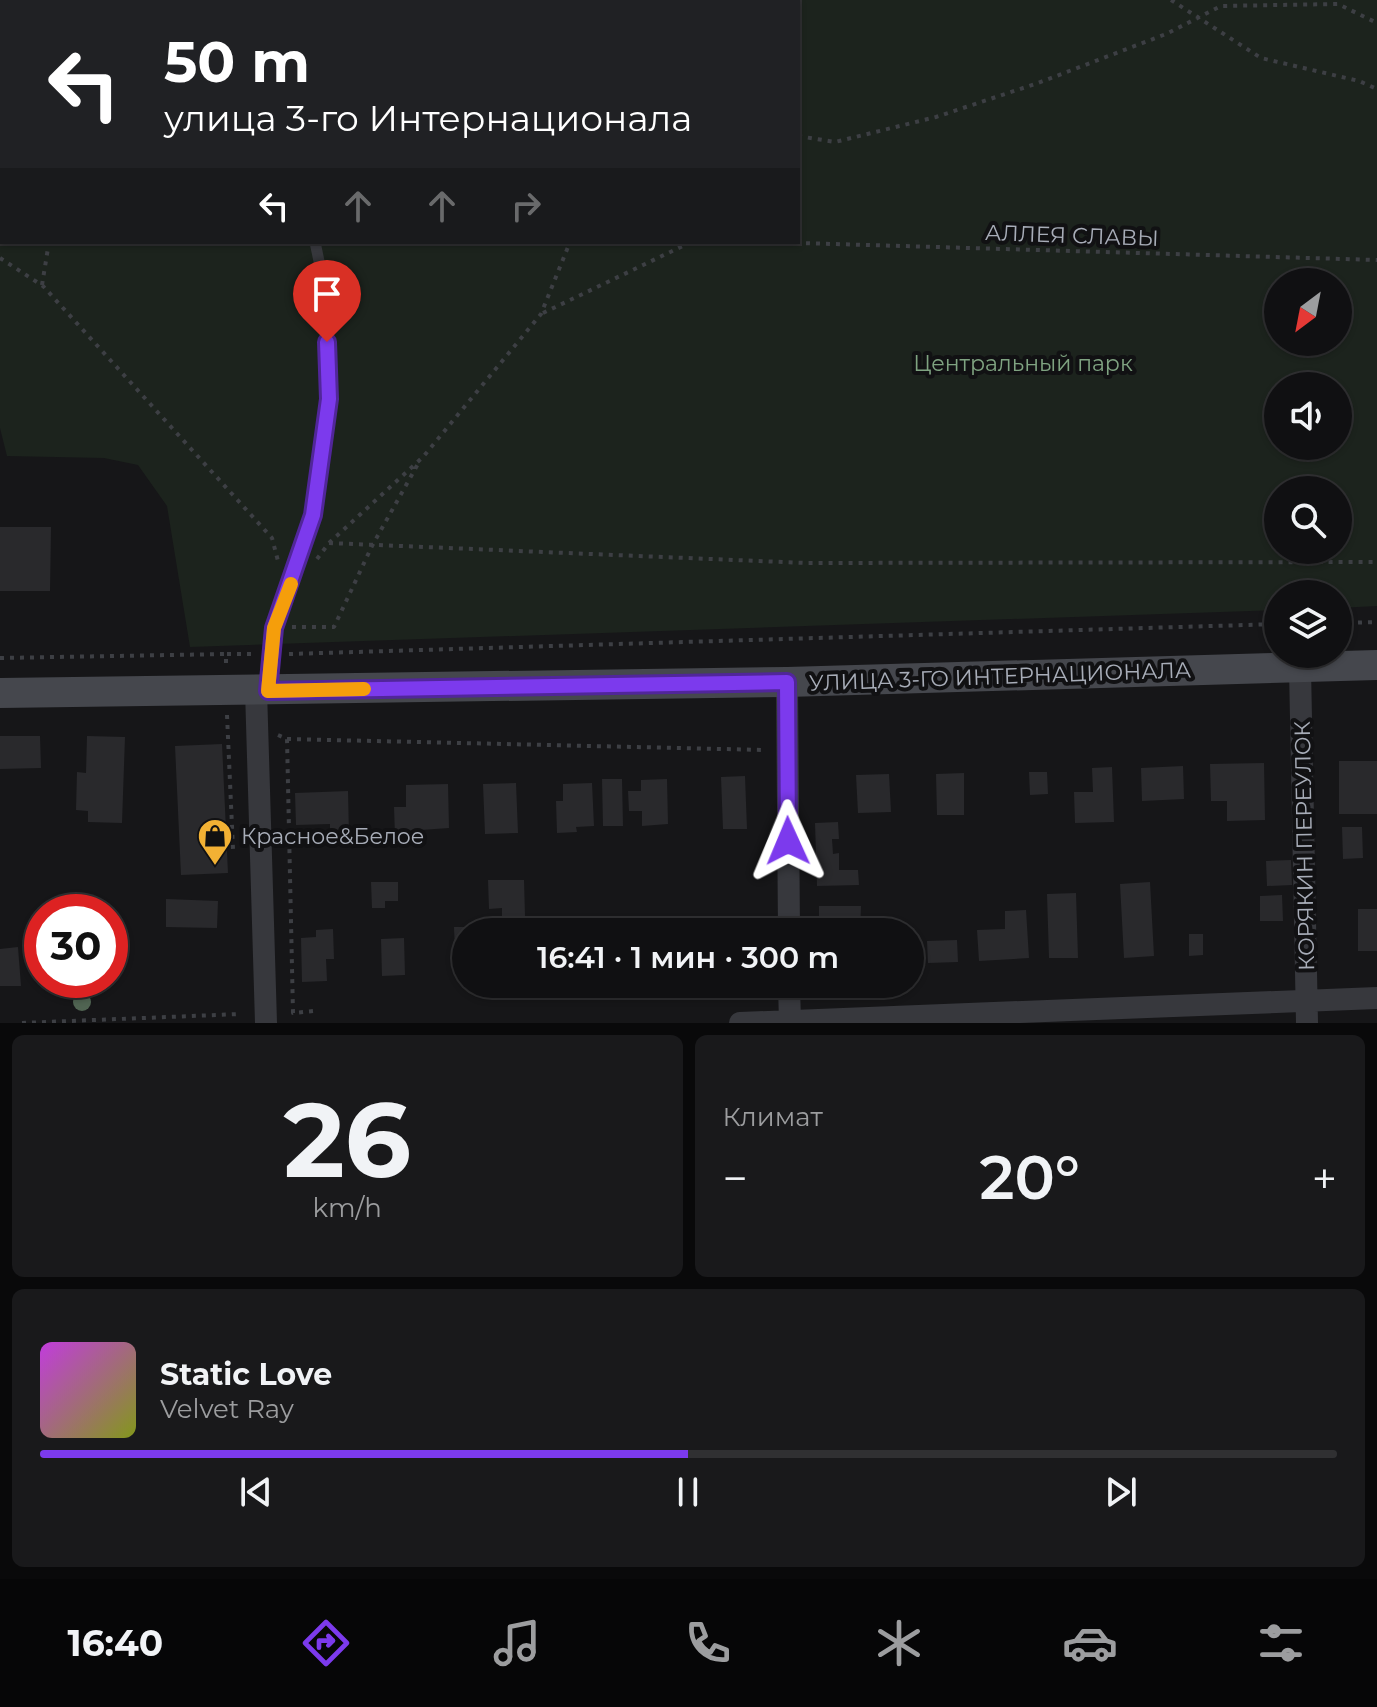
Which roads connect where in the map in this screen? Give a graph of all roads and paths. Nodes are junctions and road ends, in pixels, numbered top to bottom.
1 (1171, 0) edge
2 (1377, 23) edge
3 (1377, 89) edge
4 (800, 136) edge
5 (800, 243) edge
6 (49, 244) edge
7 (315, 244) edge
8 (569, 244) edge
9 (687, 244) edge
10 (0, 258) edge
11 (1377, 260) edge
12 (42, 285) junction
13 (541, 314) junction
14 (423, 457) junction
15 (329, 543) junction
16 (372, 546) junction
17 (1377, 562) edge
18 (287, 595) junction
19 (1377, 622) edge
20 (1352, 623) edge
21 (274, 628) junction
22 (226, 654) dead end
23 (0, 658) edge
24 (1377, 665) edge
25 (1352, 666) edge
26 (1300, 668) joint
27 (787, 682) junction
28 (262, 690) junction
29 (0, 693) edge
30 (227, 713) dead end
31 (287, 739) dead end
32 (788, 750) junction
33 (233, 849) dead end
34 (789, 918) edge
35 (789, 998) edge
36 (1377, 998) edge
37 (1307, 999) junction
38 (313, 1011) dead end
39 (293, 1013) dead end
40 (240, 1014) dead end
41 (790, 1022) edge
42 (22, 1023) edge
43 (266, 1023) edge
44 (740, 1023) edge
45 (1307, 1023) edge

1 - 3 path
2 - 4 path
5 - 11 path, АЛЛЕЯ СЛАВЫ
6 - 12 path
7 - 18 lane
8 - 13 path
9 - 13 path
10 - 12 path
12 - 18 path
13 - 14 path
14 - 15 path
14 - 16 path
15 - 16 path
15 - 18 path
16 - 17 path
16 - 21 path
18 - 21 lane
19 - 20 path
21 - 28 lane
22 - 23 path
24 - 25 main road, УЛИЦА 3-ГО ИНТЕРНАЦИОНАЛА
26 - 27 main road, УЛИЦА 3-ГО ИНТЕРНАЦИОНАЛА
26 - 37 street, КОРЯКИН ПЕРЕУЛОК
27 - 28 main road, УЛИЦА 3-ГО ИНТЕРНАЦИОНАЛА
27 - 32 street
28 - 29 main road, УЛИЦА 3-ГО ИНТЕРНАЦИОНАЛА
28 - 43 street
30 - 33 path
31 - 32 path
32 - 34 street
35 - 41 street
36 - 37 street
37 - 41 street
37 - 45 street, КОРЯКИН ПЕРЕУЛОК
38 - 39 path
40 - 42 path
41 - 44 street

